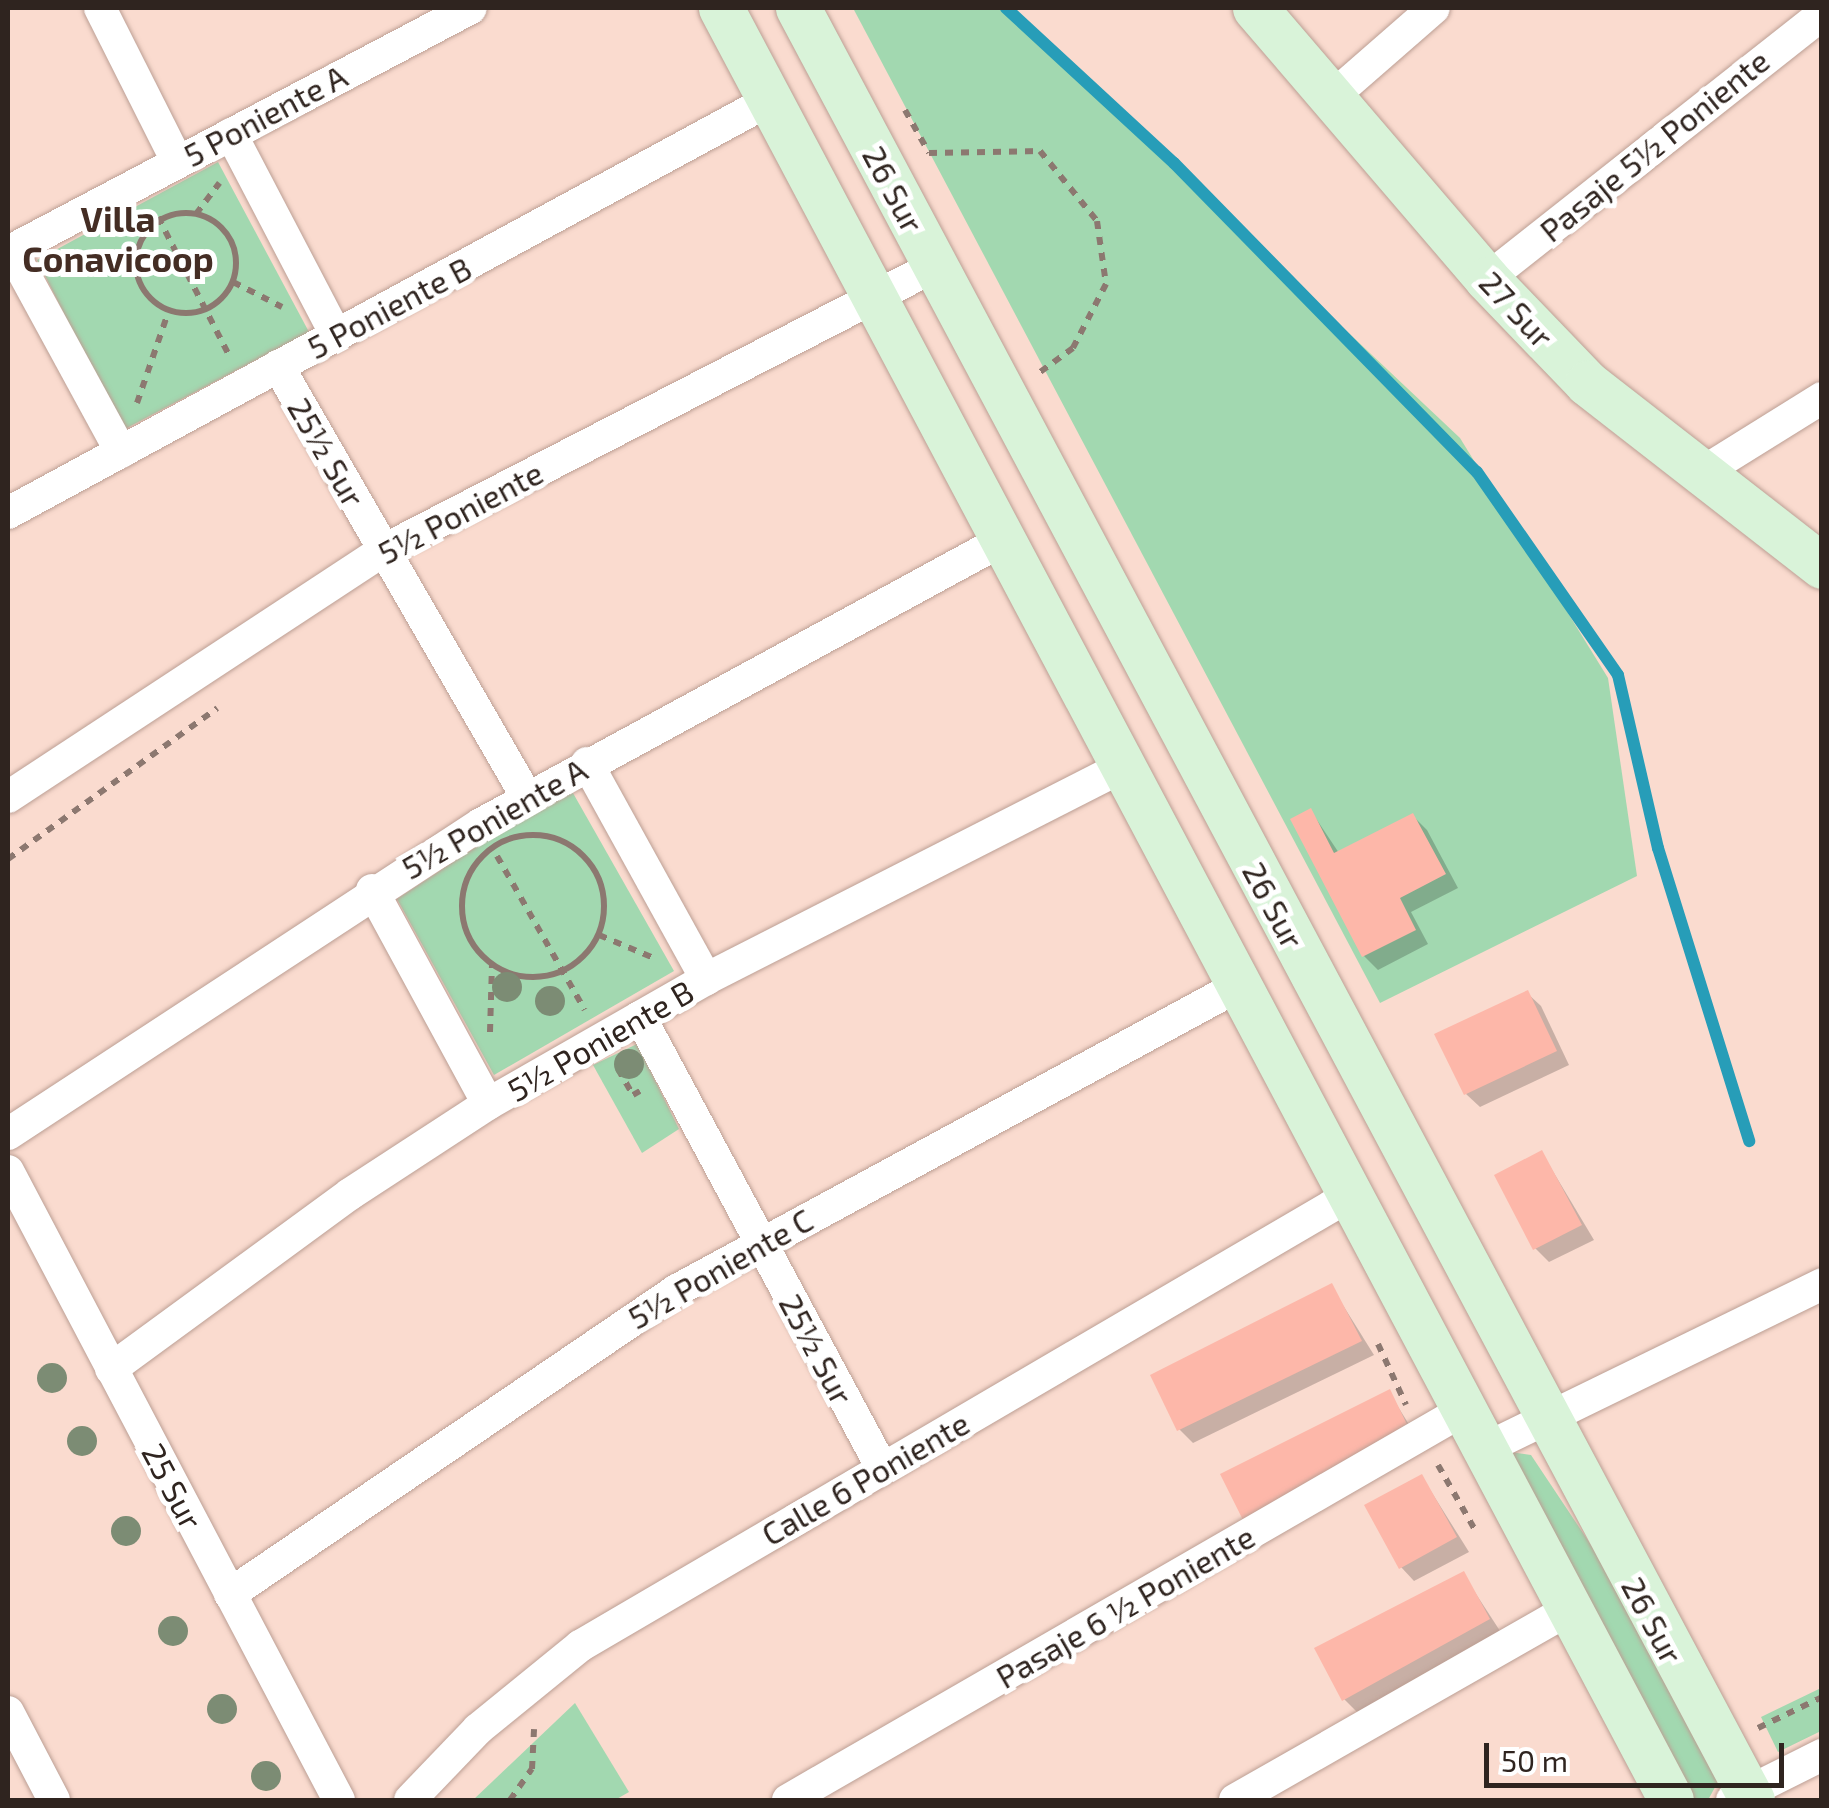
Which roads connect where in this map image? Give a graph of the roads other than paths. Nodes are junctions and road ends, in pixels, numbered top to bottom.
1 (100, 8) edge
2 (471, 8) edge
3 (721, 8) edge
4 (798, 8) edge
5 (1255, 8) edge
6 (1434, 8) edge
7 (1822, 14) edge
8 (1332, 98) junction
9 (770, 100) junction
10 (230, 134) junction
11 (177, 161) junction
12 (9, 251) edge
13 (935, 266) junction
14 (1487, 278) junction
15 (874, 296) junction
16 (336, 335) junction
17 (278, 366) junction
18 (1822, 398) edge
19 (121, 452) junction
20 (1700, 474) junction
21 (8, 514) edge
22 (1003, 540) junction
23 (384, 550) junction
24 (1822, 566) edge
25 (587, 763) junction
26 (1122, 766) junction
27 (8, 797) edge
28 (527, 797) junction
29 (372, 890) junction
30 (706, 979) junction
31 (1238, 986) junction
32 (640, 1018) junction
33 (488, 1104) junction
34 (8, 1134) edge
35 (8, 1171) edge
36 (1349, 1196) junction
37 (1444, 1227) junction
38 (760, 1241) junction
39 (1822, 1284) edge
40 (111, 1370) junction
41 (1544, 1417) junction
42 (1472, 1431) junction
43 (882, 1468) junction
44 (230, 1594) junction
45 (1568, 1610) junction
46 (8, 1712) edge
47 (1822, 1754) edge
48 (1744, 1798) edge
49 (54, 1800) edge
50 (339, 1800) edge
51 (410, 1800) edge
52 (788, 1800) edge
53 (1236, 1800) edge
54 (1670, 1800) edge

1 - 11 street
2 - 10 street, 5 Poniente A
3 - 9 street, 26 Sur
4 - 13 street, 26 Sur
5 - 8 street, 27 Sur
6 - 8 street
7 - 14 street, Pasaje 5½ Poniente
8 - 14 street, 27 Sur
9 - 15 street, 26 Sur
9 - 16 street, 5 Poniente B
10 - 11 street, 5 Poniente A
10 - 16 street
11 - 12 street, 5 Poniente A
12 - 19 street
13 - 15 street, 5½ Poniente
13 - 37 street, 26 Sur
14 - 20 street, 27 Sur
15 - 22 street, 26 Sur
15 - 23 street, 5½ Poniente
16 - 17 street, 5 Poniente B
17 - 19 street, 5 Poniente B
17 - 23 street, 25½ Sur
18 - 20 street
19 - 21 street, 5 Poniente B
20 - 24 street, 27 Sur
22 - 25 street, 5½ Poniente A
22 - 26 street, 26 Sur
23 - 27 street, 5½ Poniente
23 - 28 street, 25½ Sur
25 - 28 street, 5½ Poniente A
25 - 30 street
26 - 30 street, 5½ Poniente B
26 - 31 street, 26 Sur
28 - 29 street, 5½ Poniente A
29 - 33 street
29 - 34 street, 5½ Poniente A
30 - 32 street, 5½ Poniente B
31 - 36 street, 26 Sur
31 - 38 street, 5½ Poniente C
32 - 33 street, 5½ Poniente B
32 - 38 street, 25½ Sur
33 - 40 street, 5½ Poniente B
35 - 40 street, 25 Sur
36 - 37 street
36 - 42 street, 26 Sur
36 - 43 street, Calle 6 Poniente
37 - 41 street, 26 Sur
38 - 43 street, 25½ Sur
38 - 44 street, 5½ Poniente C
39 - 41 street, Pasaje 6 ½ Poniente
40 - 44 street, 25 Sur
41 - 42 street, Pasaje 6 ½ Poniente
41 - 48 street, 26 Sur
42 - 45 street, 26 Sur
42 - 52 street, Pasaje 6 ½ Poniente
43 - 51 street, Calle 6 Poniente
44 - 50 street, 25 Sur
45 - 53 street
45 - 54 street, 26 Sur
46 - 49 street
47 - 48 street

